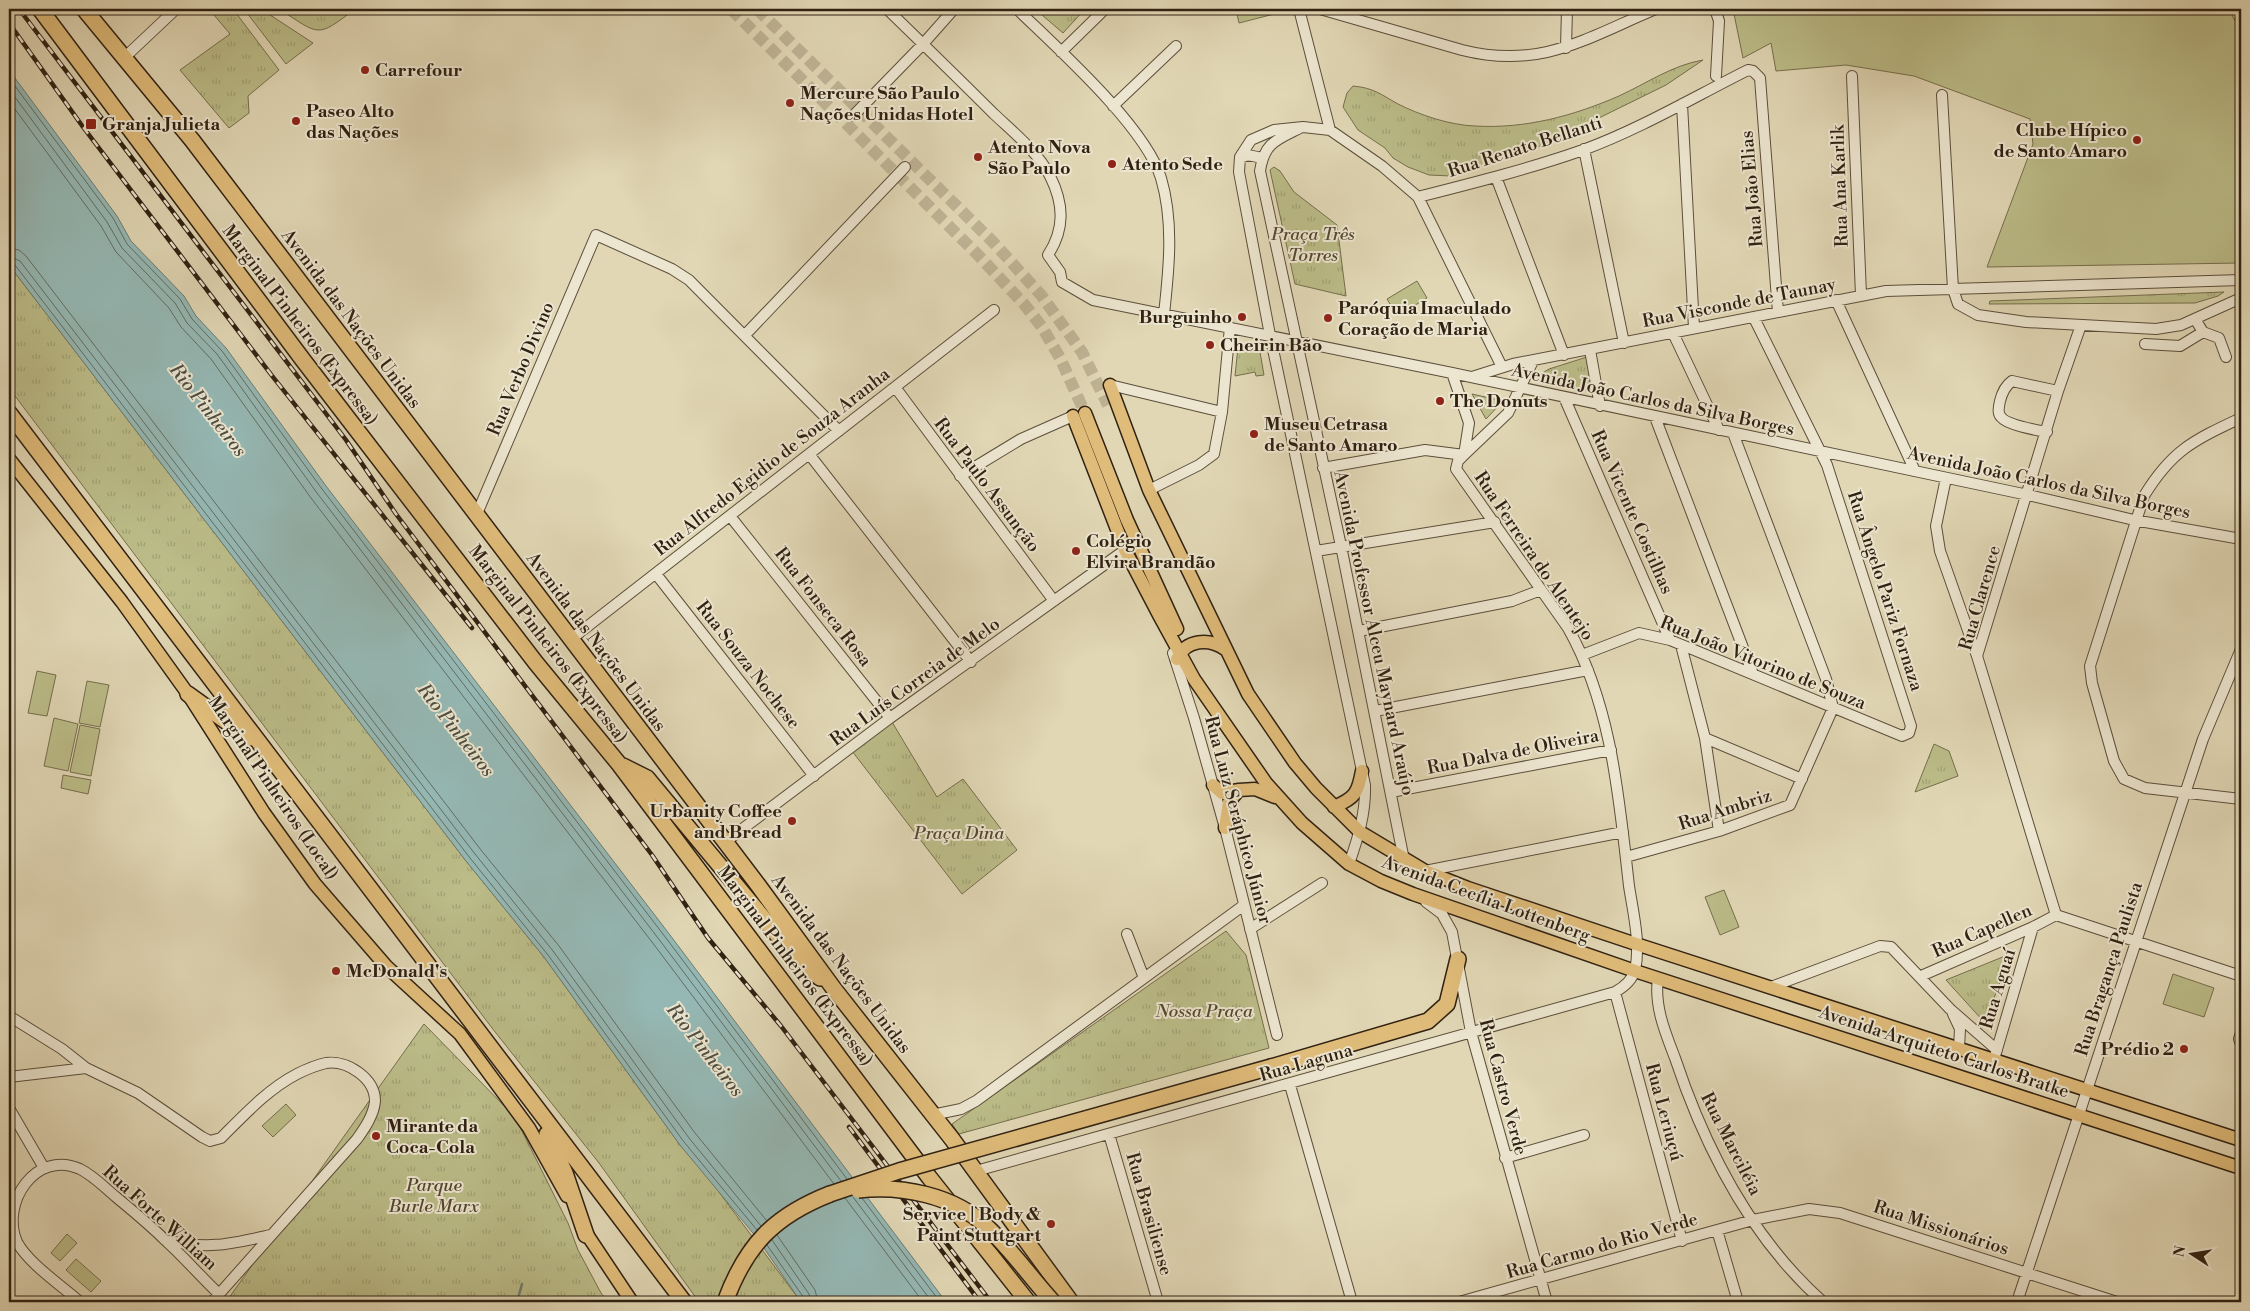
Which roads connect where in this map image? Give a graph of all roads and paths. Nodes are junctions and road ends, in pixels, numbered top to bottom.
1 (40, 9) edge
2 (84, 9) edge
3 (176, 9) edge
4 (887, 9) edge
5 (954, 9) edge
6 (1017, 9) edge
7 (1105, 9) edge
8 (1299, 9) edge
9 (1320, 9) edge
10 (1358, 9) edge
11 (1567, 9) edge
12 (1656, 9) edge
13 (1715, 9) edge
14 (2235, 9) edge
15 (1360, 20) junction
16 (2241, 20) edge
17 (923, 44) junction
18 (1176, 46) dead end
19 (1566, 48) junction
20 (1061, 52) junction
21 (124, 58) junction
22 (1748, 70) joint
23 (1716, 76) dead end
24 (1852, 76) dead end
25 (1942, 95) dead end
26 (1682, 104) junction
27 (1113, 106) junction
28 (853, 116) dead end
29 (1303, 127) junction
30 (1330, 130) junction
31 (1268, 132) junction
32 (1274, 142) junction
33 (1584, 149) junction
34 (1240, 158) junction
35 (1262, 158) junction
36 (905, 167) dead end
37 (1496, 177) junction
38 (1418, 197) junction
39 (2241, 280) edge
40 (1954, 289) junction
41 (1860, 295) junction
42 (2241, 298) edge
43 (1836, 300) junction
44 (994, 310) dead end
45 (1778, 312) junction
46 (1164, 314) junction
47 (1754, 318) junction
48 (2195, 319) junction
49 (2081, 325) junction
50 (1230, 327) junction
51 (1694, 328) junction
52 (2203, 332) junction
53 (1673, 333) junction
54 (745, 335) junction
55 (1270, 335) junction
56 (1298, 341) junction
57 (1624, 343) junction
58 (2145, 344) dead end
59 (1590, 350) junction
60 (1564, 355) junction
61 (2226, 357) dead end
62 (1533, 360) junction
63 (1502, 367) junction
64 (1452, 373) junction
65 (1471, 377) junction
66 (1110, 385) joint
67 (895, 387) junction
68 (1519, 388) junction
69 (2058, 392) junction
70 (1564, 397) junction
71 (1108, 404) tunnel mouth
72 (1600, 406) junction
73 (1222, 412) junction
74 (9, 413) edge
75 (1079, 414) junction
76 (1655, 417) junction
77 (2241, 418) edge
78 (1469, 423) junction
79 (1719, 430) junction
80 (839, 431) junction
81 (2047, 432) junction
82 (1733, 433) junction
83 (1487, 434) junction
84 (1822, 452) junction
85 (809, 454) junction
86 (1464, 455) junction
87 (9, 459) edge
88 (1323, 468) junction
89 (1915, 471) junction
90 (960, 476) junction
91 (1946, 478) junction
92 (1149, 490) junction
93 (2028, 495) junction
94 (476, 516) junction
95 (730, 516) junction
96 (2134, 520) junction
97 (1495, 522) junction
98 (2241, 539) edge
99 (1342, 546) junction
100 (1125, 550) junction
101 (1316, 551) junction
102 (656, 574) junction
103 (1541, 590) junction
104 (1054, 601) junction
105 (1202, 603) junction
106 (1359, 631) junction
107 (570, 640) junction
108 (1670, 640) junction
109 (1681, 645) junction
110 (1225, 649) junction
111 (2241, 649) edge
112 (1180, 654) junction
113 (1582, 655) junction
114 (1977, 656) junction
115 (971, 662) junction
116 (1588, 670) junction
117 (1752, 674) junction
118 (188, 694) junction
119 (1833, 708) junction
120 (1375, 711) junction
121 (890, 718) junction
122 (1902, 736) joint
123 (1704, 738) junction
124 (263, 748) junction
125 (1611, 750) junction
126 (620, 764) junction
127 (1362, 771) junction
128 (814, 776) junction
129 (1802, 779) junction
130 (1213, 786) junction
131 (1239, 790) junction
132 (1391, 792) junction
133 (2185, 793) junction
134 (2241, 799) edge
135 (1280, 800) junction
136 (1334, 807) junction
137 (1225, 828) junction
138 (1720, 830) junction
139 (1360, 832) junction
140 (1623, 832) junction
141 (725, 842) junction
142 (1626, 857) junction
143 (1404, 860) junction
144 (1349, 864) junction
145 (1425, 871) junction
146 (1322, 883) dead end
147 (1413, 894) junction
148 (1244, 905) junction
149 (2056, 915) junction
150 (2034, 927) junction
151 (1250, 929) junction
152 (1127, 934) dead end
153 (2135, 941) junction
154 (1636, 944) junction
155 (1458, 959) junction
156 (1635, 971) junction
157 (1921, 976) junction
158 (2241, 976) edge
159 (1144, 978) junction
160 (1658, 978) junction
161 (1771, 987) junction
162 (834, 989) junction
163 (1615, 992) junction
164 (1950, 1009) junction
165 (9, 1016) edge
166 (1471, 1032) junction
167 (2241, 1033) edge
168 (1277, 1035) dead end
169 (2241, 1044) edge
170 (1959, 1048) junction
171 (1995, 1055) junction
172 (86, 1068) junction
173 (9, 1077) edge
174 (1290, 1085) junction
175 (2086, 1089) junction
176 (535, 1107) junction
177 (9, 1108) edge
178 (2078, 1114) junction
179 (932, 1115) junction
180 (1109, 1134) junction
181 (1584, 1134) dead end
182 (2241, 1140) edge
183 (1505, 1158) junction
184 (44, 1168) junction
185 (2241, 1168) edge
186 (976, 1172) junction
187 (830, 1194) junction
188 (1753, 1220) junction
189 (1717, 1230) junction
190 (272, 1235) junction
191 (586, 1235) junction
192 (165, 1240) junction
193 (1682, 1241) junction
194 (2026, 1272) junction
195 (1541, 1279) junction
196 (219, 1294) junction
197 (80, 1302) edge
198 (212, 1302) edge
199 (632, 1302) edge
200 (684, 1302) edge
201 (726, 1302) edge
202 (1028, 1302) edge
203 (1052, 1302) edge
204 (1071, 1302) edge
205 (1158, 1302) edge
206 (1352, 1302) edge
207 (1459, 1302) edge
208 (1547, 1302) edge
209 (1738, 1302) edge
210 (1823, 1302) edge
211 (2017, 1302) edge
212 (2117, 1302) edge

1 - 126 highway, Marginal Pinheiros (Expressa)
2 - 21 highway, Avenida das Nações Unidas
3 - 21 street
4 - 17 street
5 - 17 street
6 - 20 street
7 - 20 street
8 - 30 street
9 - 15 street
10 - 15 street
11 - 19 street
12 - 19 street
13 - 23 street
14 - 16 street
15 - 19 street
17 - 28 street
17 - 46 street, Avenida João Carlos da Silva Borges
18 - 27 street
20 - 27 street
21 - 94 highway, Avenida das Nações Unidas
22 - 26 street, Rua Renato Bellanti
22 - 45 street, Rua João Elias
24 - 41 street, Rua Ana Karlik
25 - 40 street
26 - 33 street, Rua Renato Bellanti
26 - 51 street
27 - 46 street
29 - 30 street
29 - 31 street
29 - 32 street
30 - 38 street
31 - 32 street
31 - 34 street
32 - 35 street
33 - 37 street, Rua Renato Bellanti
33 - 57 street
34 - 35 street
34 - 55 street
35 - 56 street, Avenida Professor Alceu Maynard Araújo
36 - 54 street
37 - 38 street, Rua Renato Bellanti
37 - 60 street
38 - 63 street
39 - 40 street, Rua Visconde de Taunay
40 - 41 street, Rua Visconde de Taunay
40 - 49 street
41 - 43 street, Rua Visconde de Taunay
42 - 48 street
43 - 45 street, Rua Visconde de Taunay
43 - 89 street
44 - 67 street, Rua Alfredo Egidio de Souza Aranha
45 - 47 street, Rua Visconde de Taunay
46 - 50 street, Avenida João Carlos da Silva Borges
47 - 51 street, Rua Visconde de Taunay
47 - 84 street
48 - 49 street
48 - 52 street
49 - 69 street, Rua Clarence
50 - 55 street, Avenida João Carlos da Silva Borges
50 - 73 street
51 - 53 street, Rua Visconde de Taunay
52 - 58 street
52 - 61 street
53 - 57 street, Rua Visconde de Taunay
53 - 79 street
54 - 80 street
54 - 94 street, Rua Verbo Divino
55 - 56 street, Avenida João Carlos da Silva Borges
55 - 101 street
56 - 64 street, Avenida João Carlos da Silva Borges
56 - 88 street, Avenida Professor Alceu Maynard Araújo
57 - 59 street, Rua Visconde de Taunay
59 - 60 street, Rua Visconde de Taunay
59 - 72 street
60 - 62 street, Rua Visconde de Taunay
62 - 63 street, Rua Visconde de Taunay
62 - 68 street
63 - 65 street, Rua Visconde de Taunay
64 - 65 street, Avenida João Carlos da Silva Borges
64 - 78 street
65 - 68 street, Avenida João Carlos da Silva Borges
66 - 73 street
66 - 92 main road, Avenida Cecília Lottenberg
67 - 80 street, Rua Alfredo Egidio de Souza Aranha
67 - 90 street, Rua Paulo Assunção
68 - 70 street, Avenida João Carlos da Silva Borges
68 - 83 street, Rua Ferreira do Alentejo
69 - 81 street, Rua Clarence
69 - 81 street
70 - 72 street, Avenida João Carlos da Silva Borges
70 - 108 street, Rua Vicente Costilhas
71 - 105 main road
72 - 76 street, Avenida João Carlos da Silva Borges
73 - 92 street
74 - 124 highway
75 - 90 street
75 - 100 main road
75 - 112 main road
76 - 79 street, Avenida João Carlos da Silva Borges
76 - 117 street
77 - 96 street
78 - 83 street
78 - 86 street
79 - 82 street, Avenida João Carlos da Silva Borges
80 - 85 street, Rua Alfredo Egidio de Souza Aranha
81 - 93 street, Rua Clarence
82 - 84 street, Avenida João Carlos da Silva Borges
82 - 119 street
83 - 86 street, Rua Ferreira do Alentejo
84 - 89 street, Avenida João Carlos da Silva Borges
84 - 122 street, Rua Ângelo Pariz Fornaza
85 - 95 street, Rua Alfredo Egidio de Souza Aranha
85 - 115 street
86 - 88 street
86 - 97 street, Rua Ferreira do Alentejo
87 - 118 main road, Marginal Pinheiros (Local)
88 - 99 street, Avenida Professor Alceu Maynard Araújo
89 - 91 street, Avenida João Carlos da Silva Borges
90 - 104 street, Rua Paulo Assunção
91 - 93 street, Avenida João Carlos da Silva Borges
91 - 114 street
92 - 105 main road, Avenida Cecília Lottenberg
93 - 96 street, Avenida João Carlos da Silva Borges
93 - 114 street, Rua Clarence
94 - 107 highway, Avenida das Nações Unidas
95 - 102 street, Rua Alfredo Egidio de Souza Aranha
95 - 121 street, Rua Fonseca Rosa
96 - 98 street, Avenida João Carlos da Silva Borges
96 - 133 street
97 - 99 street
97 - 103 street, Rua Ferreira do Alentejo
99 - 101 street
99 - 106 street, Avenida Professor Alceu Maynard Araújo
100 - 104 street, Rua Luís Correia de Melo
100 - 112 main road
101 - 127 street
102 - 107 street, Rua Alfredo Egidio de Souza Aranha
102 - 128 street, Rua Souza Nochese
103 - 106 street
103 - 113 street, Rua Ferreira do Alentejo
104 - 115 street, Rua Luís Correia de Melo
105 - 110 main road, Avenida Cecília Lottenberg
106 - 120 street, Avenida Professor Alceu Maynard Araújo
107 - 141 highway, Avenida das Nações Unidas
108 - 109 street, Rua João Vitorino de Souza
108 - 113 street, Rua João Vitorino de Souza
109 - 117 street, Rua João Vitorino de Souza
109 - 123 street
110 - 112 main road
110 - 136 main road, Avenida Cecília Lottenberg
111 - 133 street, Rua Bragança Paulista
112 - 130 street, Rua Luiz Seráphico Júnior
112 - 135 main road, Avenida Cecília Lottenberg
113 - 116 street, Rua Ferreira do Alentejo
114 - 149 street, Rua Clarence
115 - 121 street, Rua Luís Correia de Melo
116 - 120 street
116 - 125 street, Rua Ferreira do Alentejo
117 - 119 street, Rua João Vitorino de Souza
118 - 124 highway
118 - 191 main road, Marginal Pinheiros (Local)
119 - 122 street, Rua João Vitorino de Souza
119 - 129 street, Rua Ambriz
120 - 132 street, Avenida Professor Alceu Maynard Araújo
121 - 128 street, Rua Luís Correia de Melo
123 - 129 street
123 - 138 street
124 - 176 highway
125 - 132 street, Rua Dalva de Oliveira
125 - 140 street, Rua Ferreira do Alentejo
126 - 162 highway
126 - 202 highway, Marginal Pinheiros (Expressa)
127 - 136 main road
127 - 139 street
128 - 141 street, Rua Luís Correia de Melo
129 - 138 street, Rua Ambriz
130 - 131 main road
130 - 137 street, Rua Luiz Seráphico Júnior
131 - 135 main road
131 - 137 main road
132 - 143 street, Avenida Professor Alceu Maynard Araújo
133 - 134 street
133 - 153 street, Rua Bragança Paulista
135 - 144 main road, Avenida Cecília Lottenberg
136 - 139 main road, Avenida Cecília Lottenberg
137 - 148 street, Rua Luiz Seráphico Júnior
138 - 142 street, Rua Ambriz
139 - 143 main road, Avenida Cecília Lottenberg
139 - 144 street
140 - 142 street, Rua Ferreira do Alentejo
140 - 145 street
141 - 162 highway, Avenida das Nações Unidas
142 - 154 street, Rua Ferreira do Alentejo
143 - 145 main road, Avenida Cecília Lottenberg
144 - 147 main road, Avenida Cecília Lottenberg
145 - 154 main road, Avenida Cecília Lottenberg
146 - 151 street
147 - 155 street, Rua Castro Verde
147 - 156 main road, Avenida Cecília Lottenberg
148 - 151 street, Rua Luiz Seráphico Júnior
148 - 159 street
149 - 150 street, Rua Capellen
149 - 153 street
150 - 157 street, Rua Capellen
150 - 171 street, Rua Aguaí
151 - 168 street, Rua Luiz Seráphico Júnior
152 - 159 street
153 - 158 street
153 - 175 street, Rua Bragança Paulista
154 - 156 street, Rua Ferreira do Alentejo
154 - 161 main road, Avenida Arquiteto Carlos Bratke
155 - 166 street, Rua Castro Verde
155 - 187 highway, bridge
156 - 160 main road, Avenida Arquiteto Carlos Bratke
156 - 163 street, Rua Laguna
157 - 161 street
157 - 164 street
159 - 179 street
160 - 178 main road, Avenida Arquiteto Carlos Bratke
160 - 188 street, Rua Marciléia
161 - 170 main road, Avenida Arquiteto Carlos Bratke
162 - 179 highway, Avenida das Nações Unidas
163 - 166 street, Rua Laguna
163 - 193 street, Rua Leriuçú
164 - 170 street
164 - 171 street
165 - 172 street
166 - 174 street, Rua Laguna
166 - 183 street, Rua Castro Verde
167 - 169 street
170 - 171 main road, Avenida Arquiteto Carlos Bratke
171 - 175 main road, Avenida Arquiteto Carlos Bratke
172 - 173 street
172 - 190 street
174 - 180 street, Rua Laguna
174 - 206 street
175 - 178 street, Rua Bragança Paulista
175 - 182 main road, Avenida Arquiteto Carlos Bratke
176 - 191 highway
176 - 200 highway
177 - 184 street
178 - 185 main road, Avenida Arquiteto Carlos Bratke
178 - 194 street, Rua Bragança Paulista
179 - 186 highway, Avenida das Nações Unidas
180 - 186 street, Rua Laguna
180 - 205 street, Rua Brasiliense
181 - 183 street
183 - 195 street, Rua Castro Verde
184 - 192 street, Rua Forte William
184 - 197 street
186 - 204 highway, Avenida das Nações Unidas
187 - 201 highway
187 - 203 highway, bridge
188 - 189 street, Rua Carmo do Rio Verde
188 - 194 street, Rua Missionários
188 - 210 street, Rua Marciléia
189 - 193 street, Rua Carmo do Rio Verde
189 - 209 street
190 - 192 street
190 - 196 street
191 - 199 main road, Marginal Pinheiros (Local)
192 - 196 street, Rua Forte William
193 - 195 street, Rua Carmo do Rio Verde
194 - 211 street, Rua Bragança Paulista
194 - 212 street, Rua Missionários
195 - 207 street, Rua Carmo do Rio Verde
195 - 208 street, Rua Castro Verde
196 - 198 street

